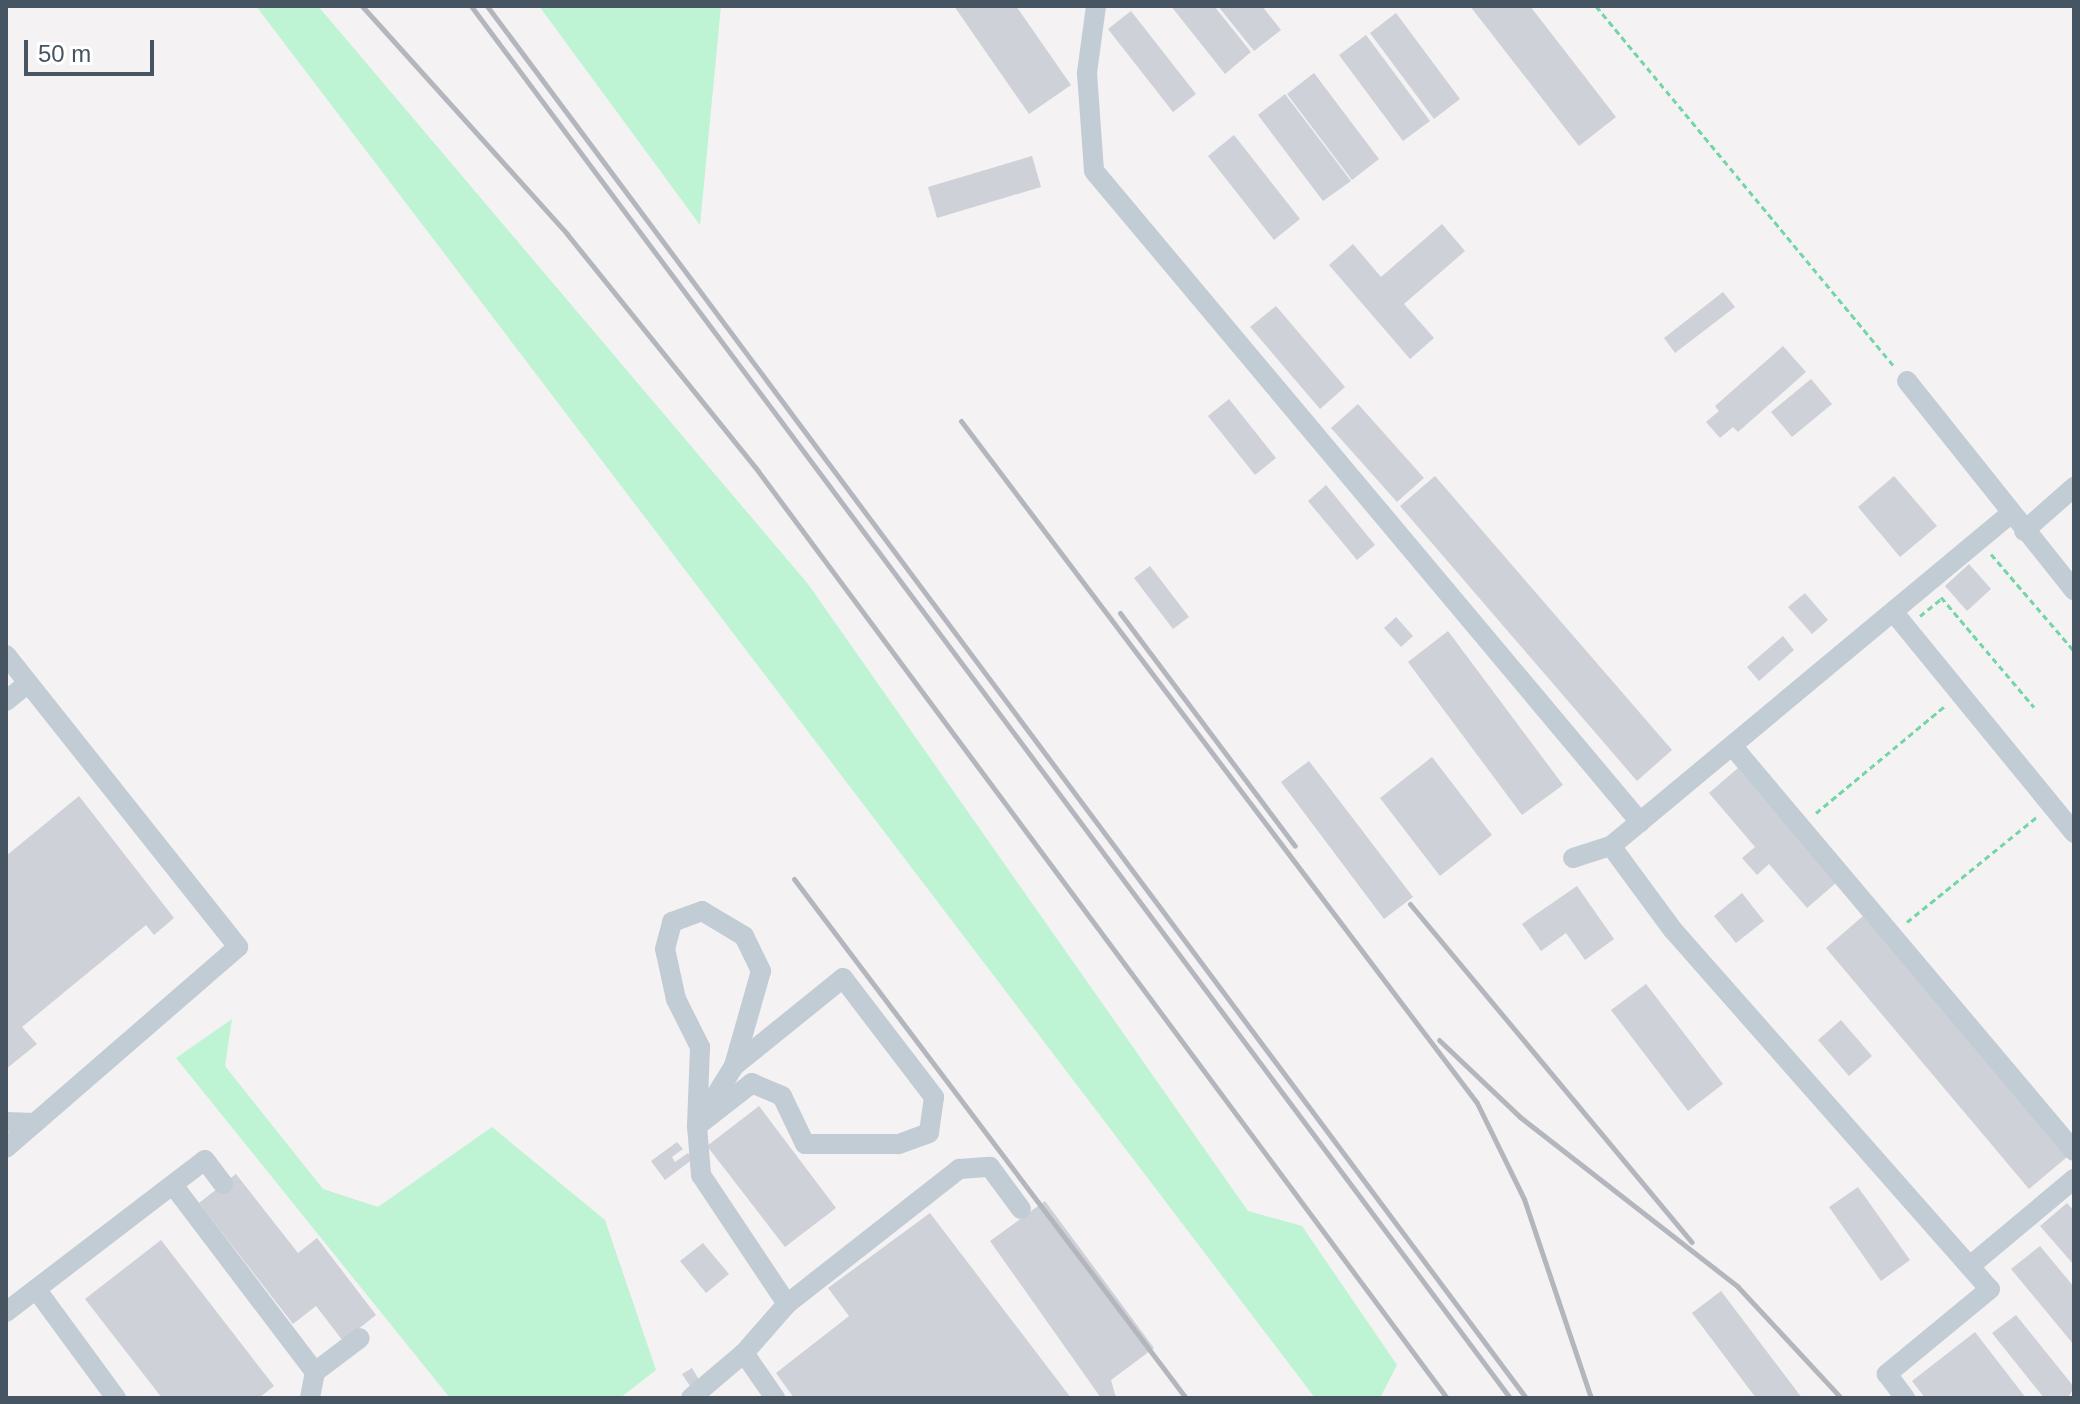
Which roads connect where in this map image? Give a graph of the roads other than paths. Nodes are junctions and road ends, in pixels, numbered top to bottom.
1 (1096, 6) edge
2 (1907, 381) road end
3 (2074, 487) edge
4 (2009, 515) junction
5 (2024, 531) junction
6 (2074, 590) edge
7 (1895, 614) junction
8 (6, 655) edge
9 (28, 683) junction
10 (6, 701) edge
11 (1734, 748) junction
12 (1640, 822) junction
13 (2074, 833) edge
14 (1611, 846) junction
15 (1573, 858) dead end
16 (734, 1066) junction
17 (6, 1122) edge
18 (35, 1123) junction
19 (697, 1126) junction
20 (6, 1148) edge
21 (2074, 1151) edge
22 (2074, 1179) edge
23 (223, 1184) dead end
24 (173, 1185) junction
25 (1021, 1209) dead end
26 (1970, 1266) junction
27 (36, 1289) junction
28 (787, 1304) junction
29 (6, 1312) edge
30 (360, 1338) dead end
31 (744, 1353) junction
32 (315, 1372) junction
33 (116, 1398) edge
34 (310, 1398) edge
35 (691, 1398) edge
36 (775, 1398) edge
37 (1905, 1398) edge

1 - 12 street
2 - 4 street
3 - 5 street
4 - 5 street
4 - 7 street
5 - 6 street
7 - 11 street
7 - 13 street
8 - 9 street
9 - 10 street
9 - 18 street
11 - 12 street
11 - 21 street
12 - 14 street
14 - 15 street
14 - 26 street
16 - 19 street
16 - 19 street
16 - 19 street
17 - 18 street
18 - 20 street
19 - 28 street
22 - 26 street
23 - 24 street
24 - 27 street
24 - 32 street
25 - 28 street
26 - 37 street
27 - 29 street
27 - 33 street
28 - 31 street
30 - 32 street
31 - 35 street
31 - 36 street
32 - 34 street

